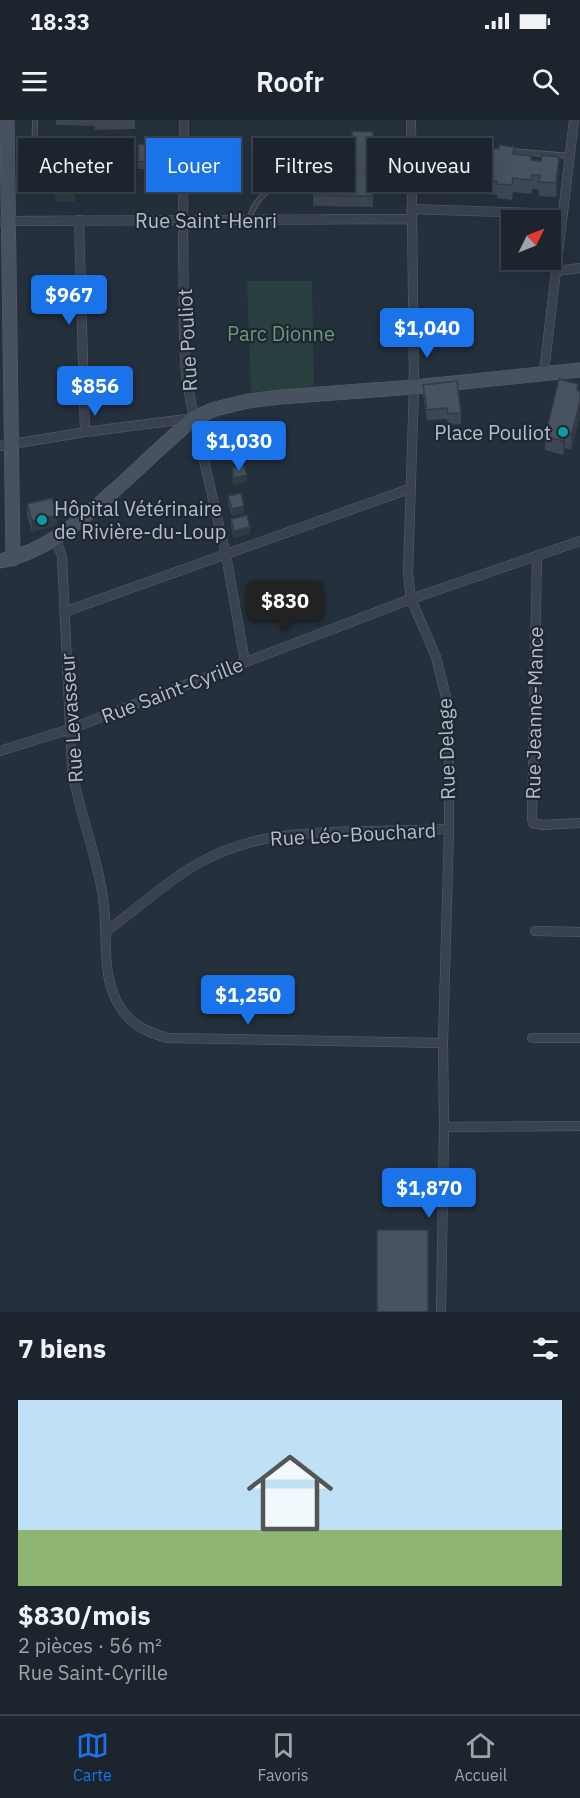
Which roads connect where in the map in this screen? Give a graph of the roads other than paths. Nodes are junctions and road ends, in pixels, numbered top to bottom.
1 (7, 120) edge
2 (35, 120) edge
3 (184, 120) edge
4 (411, 120) edge
5 (574, 120) edge
6 (411, 138) edge
7 (507, 151) edge
8 (570, 156) junction
9 (568, 178) junction
10 (580, 179) edge
11 (7, 191) junction
12 (266, 191) joint
13 (265, 192) edge
14 (411, 192) edge
15 (411, 214) junction
16 (563, 214) junction
17 (79, 220) junction
18 (183, 220) junction
19 (249, 220) junction
20 (3, 221) edge
21 (580, 268) edge
22 (556, 271) junction
23 (580, 369) edge
24 (544, 372) junction
25 (414, 387) junction
26 (194, 418) junction
27 (85, 432) junction
28 (5, 445) edge
29 (410, 489) junction
30 (55, 538) junction
31 (580, 541) edge
32 (226, 555) junction
33 (537, 556) junction
34 (6, 560) edge
35 (411, 599) junction
36 (64, 612) junction
37 (245, 662) junction
38 (70, 729) junction
39 (0, 751) edge
40 (580, 823) edge
41 (449, 829) junction
42 (535, 931) dead end
43 (105, 932) junction
44 (580, 932) edge
45 (532, 1038) dead end
46 (580, 1038) edge
47 (443, 1043) junction
48 (580, 1126) edge
49 (444, 1127) junction
50 (441, 1312) edge

1 - 11 main road
2 - 11 lane
3 - 18 street, Rue Pouliot
4 - 6 street, Rue Delage
5 - 8 street
7 - 8 lane
8 - 9 street
9 - 10 street
9 - 16 street
11 - 20 main road
12 - 12 lane
13 - 19 lane
14 - 15 street, Rue Delage
15 - 16 street, Rue Saint-Henri
15 - 19 street, Rue Saint-Henri
15 - 25 street, Rue Delage
16 - 22 street
17 - 18 street, Rue Saint-Henri
17 - 20 street, Rue Saint-Henri
17 - 27 street
18 - 19 street, Rue Saint-Henri
18 - 26 street, Rue Pouliot
20 - 28 main road
21 - 22 street
22 - 24 street
23 - 24 main road
24 - 25 main road
25 - 26 main road
25 - 29 street, Rue Delage
26 - 27 street
26 - 30 main road
26 - 32 street, Rue Pouliot
27 - 28 street
28 - 34 main road
29 - 32 street
29 - 35 street, Rue Delage
30 - 34 main road
30 - 36 street, Rue Levasseur
31 - 33 street, Rue Saint-Cyrille
32 - 36 street
32 - 37 street, Rue Pouliot
33 - 35 street, Rue Saint-Cyrille
33 - 40 street, Rue Jeanne-Mance
35 - 37 street, Rue Saint-Cyrille
35 - 41 street, Rue Delage
36 - 38 street, Rue Levasseur
37 - 38 street, Rue Saint-Cyrille
38 - 39 street, Rue Saint-Cyrille
38 - 43 street, Rue Levasseur
41 - 43 street, Rue Léo-Bouchard
41 - 47 street, Rue Delage
42 - 44 street
43 - 47 street, Rue Levasseur
45 - 46 street
47 - 49 street, Rue Delage
48 - 49 street
49 - 50 street, Rue Delage

